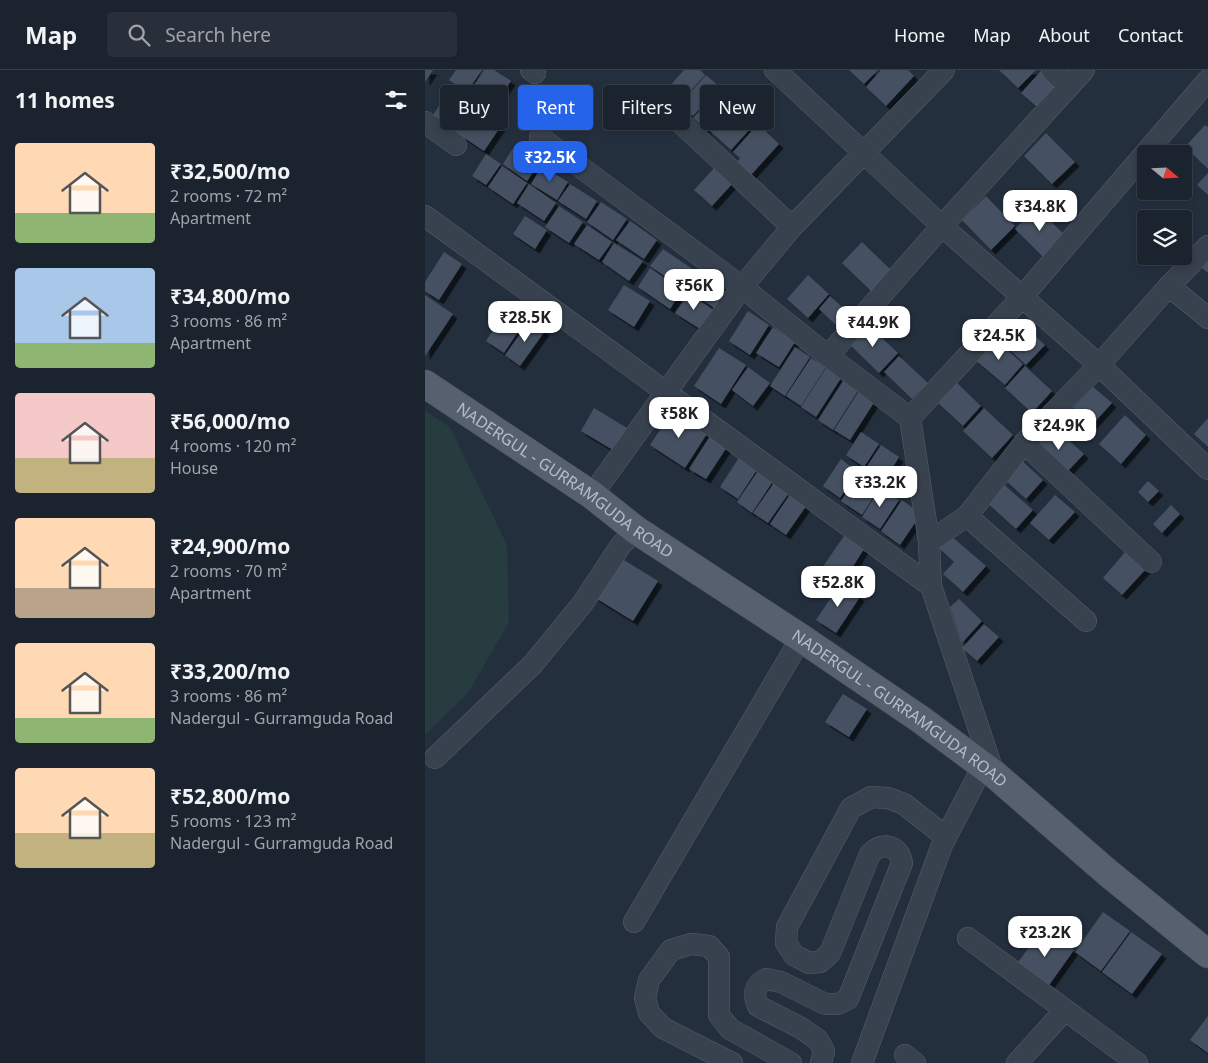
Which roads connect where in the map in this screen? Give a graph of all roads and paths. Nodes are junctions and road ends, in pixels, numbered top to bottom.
1 (775, 70) edge
2 (1052, 70) edge
3 (1084, 70) edge
4 (1204, 70) edge
5 (936, 72) edge
6 (1208, 73) edge
7 (1208, 80) edge
8 (1069, 87) junction
9 (425, 122) edge
10 (688, 130) edge
11 (540, 137) dead end
12 (456, 145) dead end
13 (864, 153) junction
14 (425, 216) edge
15 (942, 226) junction
16 (792, 227) junction
17 (1208, 246) edge
18 (1169, 286) junction
19 (742, 287) junction
20 (1022, 298) junction
21 (1208, 318) edge
22 (828, 356) junction
23 (1099, 365) junction
24 (425, 384) edge
25 (665, 392) junction
26 (909, 418) junction
27 (1024, 443) junction
28 (1208, 469) edge
29 (592, 496) junction
30 (967, 516) junction
31 (637, 530) junction
32 (929, 542) junction
33 (1151, 562) dead end
34 (931, 586) junction
35 (1086, 621) dead end
36 (801, 638) junction
37 (435, 758) dead end
38 (989, 770) junction
39 (946, 837) junction
40 (634, 922) dead end
41 (968, 938) dead end
42 (1208, 954) edge
43 (1065, 1010) junction
44 (732, 1063) edge
45 (791, 1063) edge
46 (821, 1063) edge
47 (862, 1063) edge
48 (1017, 1063) edge
49 (1137, 1063) edge

1 - 13 street
2 - 8 street
3 - 8 street
4 - 6 street
5 - 13 street
7 - 20 street
8 - 15 street
9 - 12 street
10 - 16 street
11 - 19 street
13 - 15 street
13 - 16 street
14 - 25 street
15 - 20 street
15 - 22 street
16 - 19 street
17 - 18 street
18 - 21 street
18 - 23 street
19 - 22 street
19 - 25 street
20 - 23 street
20 - 26 street
22 - 26 street
23 - 27 street
23 - 28 street
24 - 29 main road, NADERGUL - GURRAMGUDA ROAD
25 - 29 street
25 - 34 street
26 - 32 street
27 - 30 street
27 - 33 street
29 - 31 main road, NADERGUL - GURRAMGUDA ROAD
30 - 32 street
30 - 35 street
31 - 36 main road, NADERGUL - GURRAMGUDA ROAD
31 - 37 street
32 - 34 street
34 - 38 street
36 - 38 main road, NADERGUL - GURRAMGUDA ROAD
36 - 40 street
38 - 39 street
38 - 42 main road, NADERGUL - GURRAMGUDA ROAD
39 - 46 street
39 - 47 street
41 - 43 street
43 - 48 street
43 - 49 street
44 - 45 street

